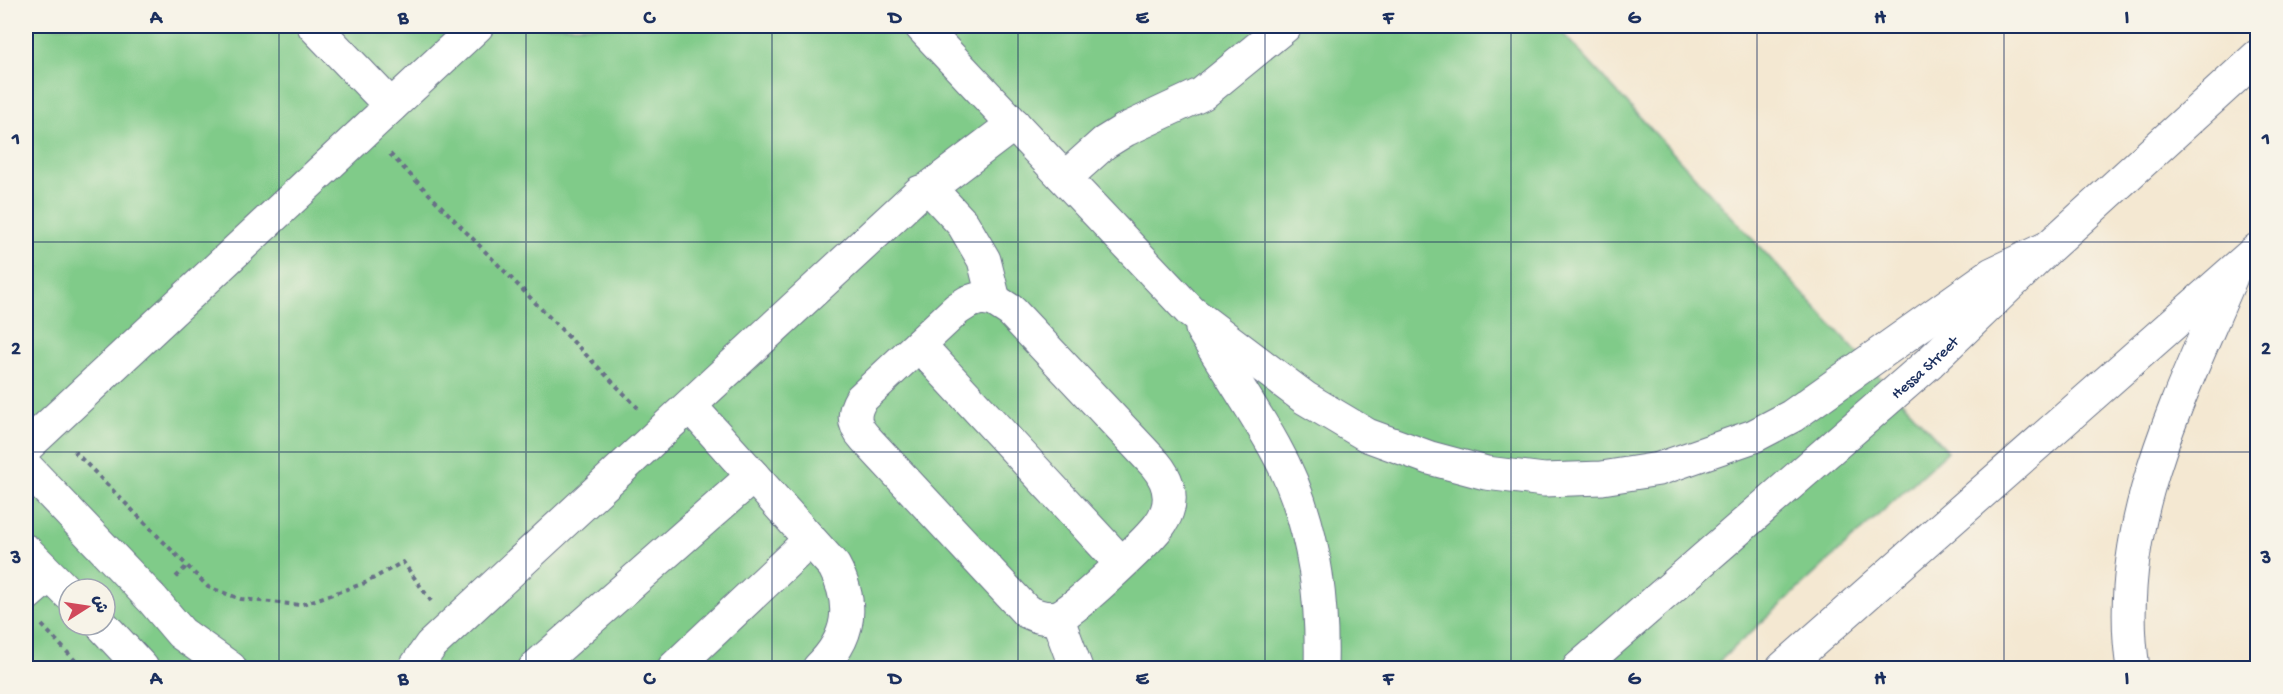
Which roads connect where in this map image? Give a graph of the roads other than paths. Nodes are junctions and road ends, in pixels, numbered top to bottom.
1 (314, 26) edge
2 (477, 26) edge
3 (921, 26) edge
4 (1285, 26) edge
5 (2258, 56) edge
6 (391, 106) junction
7 (1014, 124) junction
8 (1065, 178) junction
9 (927, 190) junction
10 (2049, 247) junction
11 (2246, 259) edge
12 (994, 300) junction
13 (1191, 312) junction
14 (919, 345) junction
15 (690, 406) junction
16 (37, 436) edge
17 (26, 467) edge
18 (753, 476) junction
19 (810, 540) junction
20 (26, 551) edge
21 (1121, 563) junction
22 (48, 588) edge
23 (1058, 617) junction
24 (113, 637) edge
25 (432, 647) edge
26 (141, 669) edge
27 (231, 669) edge
28 (389, 669) edge
29 (535, 669) edge
30 (675, 669) edge
31 (819, 669) edge
32 (1077, 669) edge
33 (1321, 669) edge
34 (1579, 669) edge
35 (1783, 669) edge
36 (2133, 669) edge

1 - 6 main road
2 - 6 main road
3 - 7 main road
4 - 8 main road
5 - 10 main road, Hessa Street
6 - 16 main road
7 - 8 main road
7 - 9 main road
8 - 13 main road
9 - 12 main road
9 - 15 main road
10 - 13 main road
10 - 34 main road, Hessa Street
11 - 35 main road
11 - 36 main road
12 - 14 main road
12 - 21 main road
13 - 33 main road
14 - 21 main road
14 - 23 main road
15 - 18 main road
15 - 25 main road
17 - 27 main road
18 - 19 main road
18 - 29 main road
19 - 30 main road
19 - 31 main road
20 - 22 main road
21 - 23 main road
23 - 32 main road
24 - 26 main road
25 - 28 main road

